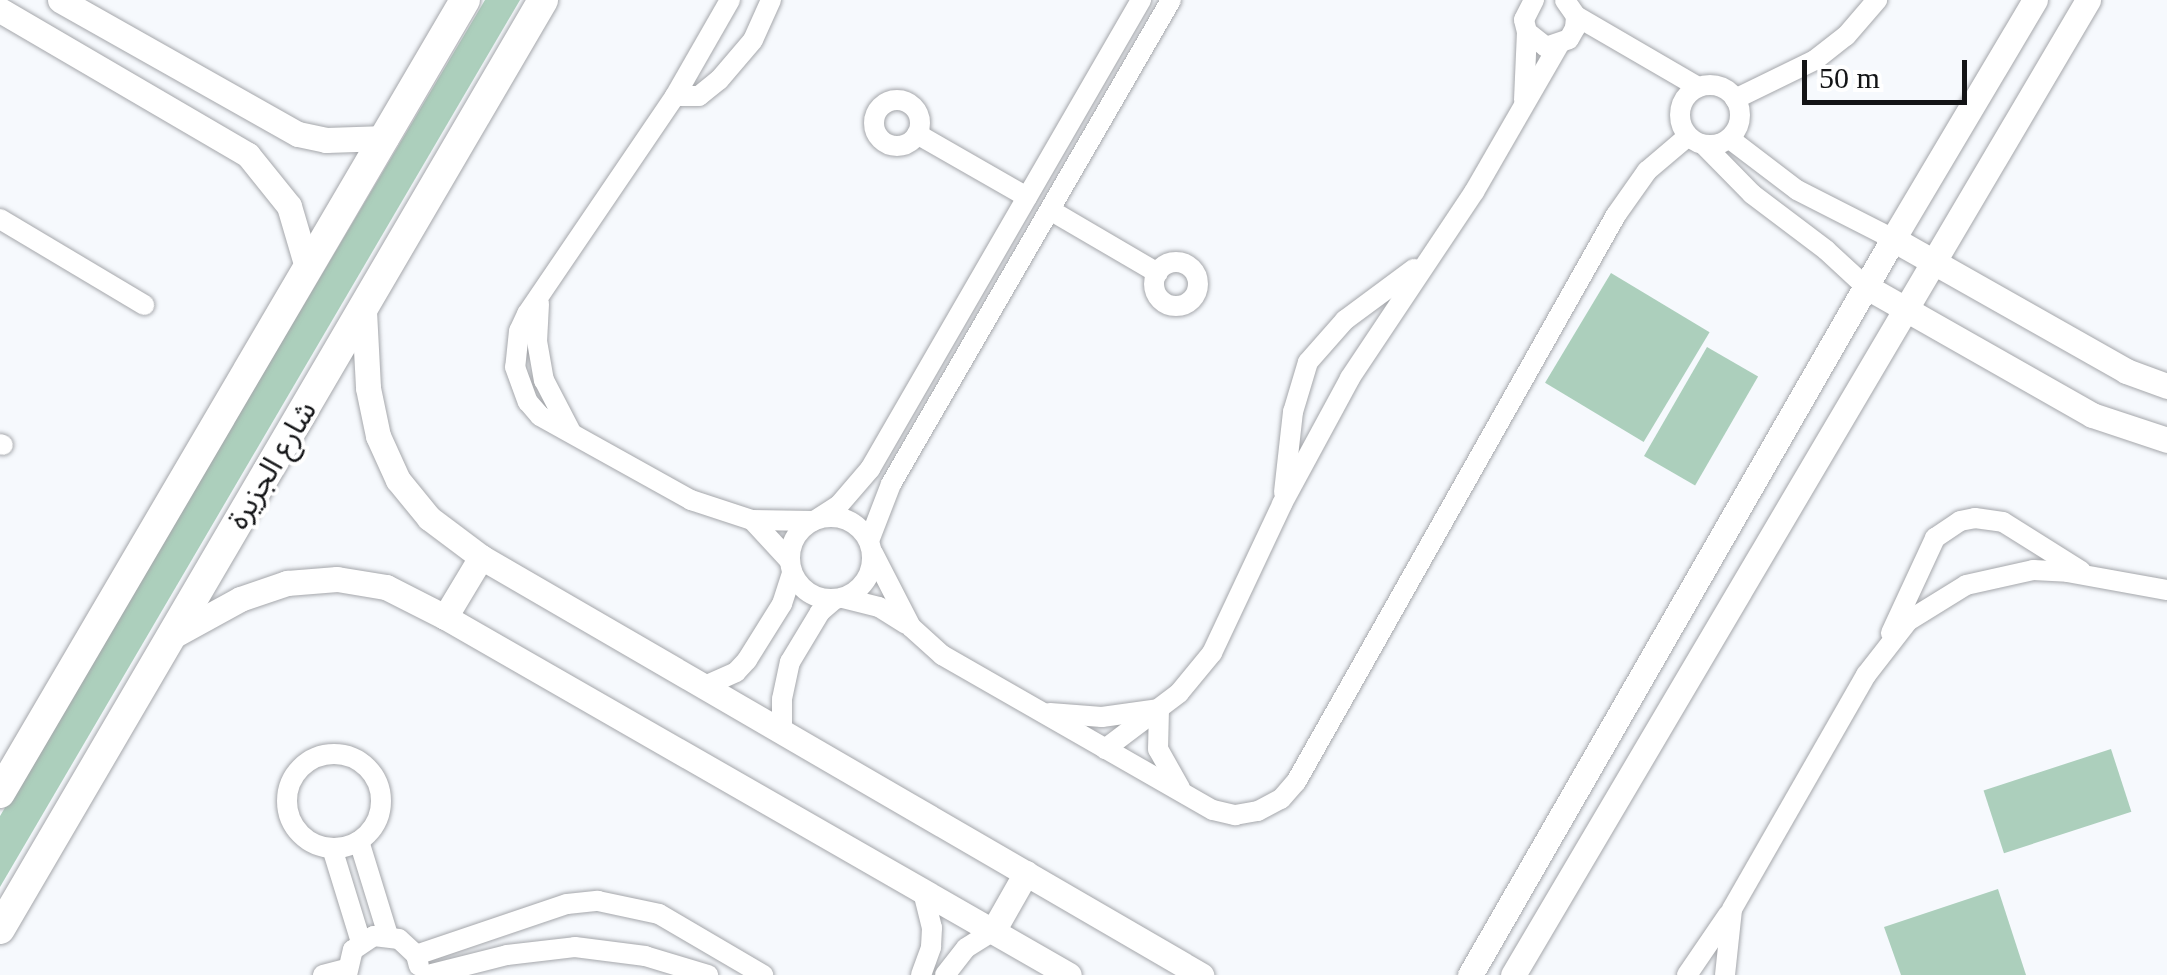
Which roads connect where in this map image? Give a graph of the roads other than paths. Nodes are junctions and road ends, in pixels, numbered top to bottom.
1 (60, 0) edge
2 (465, 0) edge
3 (543, 0) edge
4 (730, 0) edge
5 (770, 0) edge
6 (1142, 0) edge
7 (1171, 0) edge
8 (1534, 0) edge
9 (1877, 0) edge
10 (2035, 0) edge
11 (2088, 0) edge
12 (1571, 8) edge
13 (0, 10) edge
14 (1522, 18) edge
15 (1559, 45) junction
16 (1698, 87) junction
17 (675, 96) junction
18 (1736, 99) junction
19 (243, 106) junction
20 (1523, 107) junction
21 (917, 134) dead end
22 (224, 138) junction
23 (386, 138) junction
24 (1730, 138) junction
25 (1696, 141) junction
26 (1028, 197) junction
27 (1050, 210) junction
28 (0, 219) edge
29 (1892, 238) junction
30 (1428, 258) junction
31 (1933, 262) junction
32 (307, 267) junction
33 (1158, 273) dead end
34 (1866, 286) junction
35 (144, 305) dead end
36 (1906, 309) junction
37 (364, 310) junction
38 (1345, 320) junction
39 (1370, 346) junction
40 (2167, 386) edge
41 (1292, 412) junction
42 (1326, 420) junction
43 (2167, 440) edge
44 (1282, 504) junction
45 (752, 520) junction
46 (816, 520) junction
47 (871, 547) junction
48 (481, 557) junction
49 (791, 566) junction
50 (2091, 577) junction
51 (2167, 590) edge
52 (839, 599) junction
53 (445, 617) junction
54 (911, 627) junction
55 (170, 636) junction
56 (758, 644) junction
57 (1885, 646) junction
58 (790, 662) junction
59 (704, 686) junction
60 (1159, 709) junction
61 (1044, 713) junction
62 (782, 732) junction
63 (1106, 748) junction
64 (0, 793) edge
65 (1193, 799) junction
66 (359, 841) junction
67 (332, 848) junction
68 (1026, 873) junction
69 (923, 891) junction
70 (1732, 909) junction
71 (0, 929) edge
72 (992, 930) junction
73 (388, 935) junction
74 (361, 942) junction
75 (417, 965) edge
76 (346, 972) edge
77 (323, 975) edge
78 (428, 975) edge
79 (708, 975) edge
80 (764, 975) edge
81 (921, 975) edge
82 (945, 975) edge
83 (1069, 975) edge
84 (1201, 975) edge
85 (1470, 975) edge
86 (1513, 975) edge
87 (1686, 975) edge
88 (1724, 975) edge

1 - 19 street
2 - 23 main road
3 - 37 main road, شارع الجزيرة
4 - 17 street
5 - 17 street
6 - 26 street
7 - 27 street
8 - 14 street
9 - 18 street
10 - 29 street
11 - 31 street
12 - 15 street
12 - 16 street
13 - 22 street
14 - 15 street
14 - 20 street
15 - 20 street
16 - 18 street
16 - 25 street
17 - 45 street
18 - 24 street
19 - 22 street
19 - 23 street
20 - 30 street
21 - 26 street
22 - 32 street
23 - 32 main road
24 - 25 street
24 - 29 street
25 - 34 street
25 - 65 street
26 - 46 street
27 - 33 street
27 - 47 street
28 - 35 street
29 - 31 street
29 - 34 street
30 - 38 street
30 - 39 street
31 - 36 street
31 - 40 street
32 - 64 main road
34 - 36 street
34 - 85 street
36 - 43 street
36 - 86 street
37 - 48 street
37 - 55 main road, شارع الجزيرة
38 - 39 street
38 - 41 street
39 - 42 street
41 - 42 street
41 - 44 street
42 - 44 street
44 - 60 street
45 - 46 street
45 - 49 street
46 - 47 street
46 - 49 street
47 - 52 street
47 - 54 street
48 - 53 street
48 - 59 street
49 - 52 street
49 - 56 street
50 - 51 street
50 - 57 street
50 - 57 street
52 - 54 street
52 - 58 street
53 - 55 street
53 - 69 street
54 - 61 street
55 - 71 main road, شارع الجزيرة
56 - 58 street
56 - 59 street
57 - 70 street
58 - 62 street
59 - 62 street
60 - 61 street
60 - 63 street
60 - 65 street
61 - 63 street
62 - 68 street
63 - 65 street
66 - 67 street
66 - 67 street
66 - 73 street
67 - 74 street
68 - 72 street
68 - 84 street
69 - 72 street
69 - 81 street
70 - 87 street
70 - 88 street
72 - 82 street
72 - 83 street
73 - 74 street
73 - 75 street
74 - 76 street
75 - 80 street
76 - 77 street
78 - 79 street

